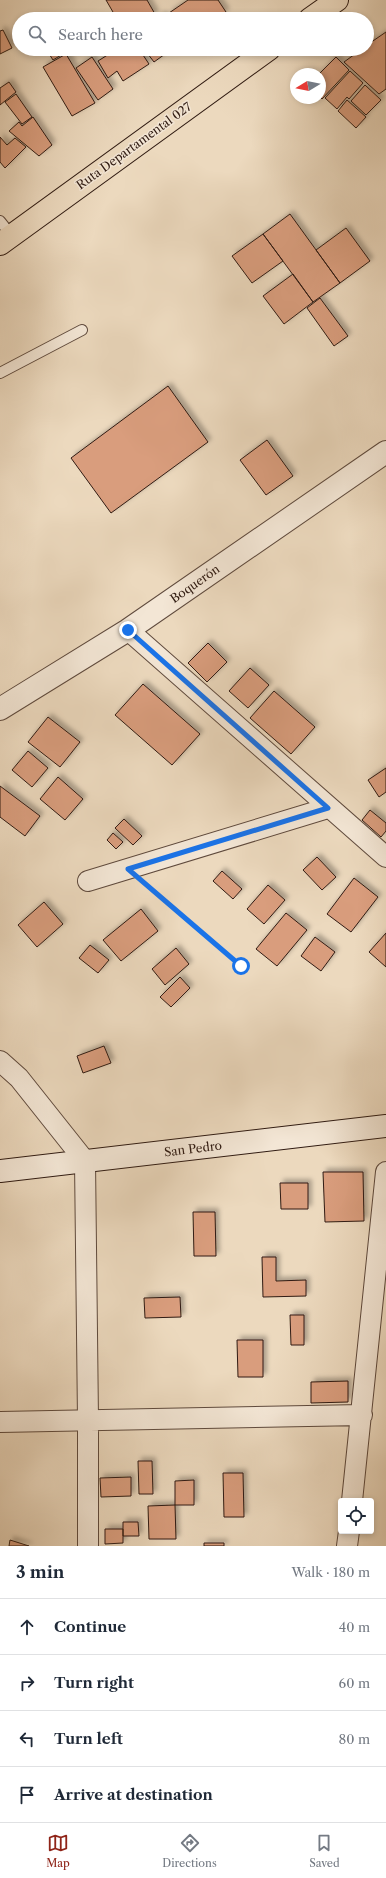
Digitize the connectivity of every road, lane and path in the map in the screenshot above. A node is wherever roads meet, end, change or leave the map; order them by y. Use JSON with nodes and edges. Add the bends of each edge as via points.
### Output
{"nodes":[{"id":1,"x":337,"y":0,"type":"edge"},
{"id":2,"x":320,"y":12,"type":"edge"},
{"id":3,"x":259,"y":56,"type":"edge"},
{"id":4,"x":4,"y":234,"type":"edge"},
{"id":5,"x":82,"y":330,"type":"dead end"},
{"id":6,"x":0,"y":373,"type":"edge"},
{"id":7,"x":386,"y":452,"type":"edge"},
{"id":8,"x":128,"y":630,"type":"junction"},
{"id":9,"x":0,"y":709,"type":"edge"},
{"id":10,"x":328,"y":808,"type":"junction"},
{"id":11,"x":386,"y":858,"type":"edge"},
{"id":12,"x":128,"y":869,"type":"junction"},
{"id":13,"x":88,"y":881,"type":"dead end"},
{"id":14,"x":241,"y":966,"type":"dead end"},
{"id":15,"x":0,"y":1061,"type":"edge"},
{"id":16,"x":386,"y":1126,"type":"edge"},
{"id":17,"x":85,"y":1161,"type":"junction"},
{"id":18,"x":0,"y":1171,"type":"edge"},
{"id":19,"x":386,"y":1172,"type":"edge"},
{"id":20,"x":362,"y":1415,"type":"junction"},
{"id":21,"x":88,"y":1420,"type":"junction"},
{"id":22,"x":0,"y":1422,"type":"edge"},
{"id":23,"x":352,"y":1498,"type":"edge"},
{"id":24,"x":349,"y":1534,"type":"edge"},
{"id":25,"x":88,"y":1546,"type":"edge"},
{"id":26,"x":347,"y":1546,"type":"edge"}],
"edges":[{"from":1,"to":2,"type":"main road"},
{"from":3,"to":4,"type":"main road","name":"Ruta Departamental 027"},
{"from":5,"to":6,"type":"lane"},
{"from":7,"to":8,"type":"street","name":"Boquerón"},
{"from":8,"to":9,"type":"street","name":"Boquerón"},
{"from":8,"to":10,"type":"street"},
{"from":10,"to":11,"type":"street"},
{"from":10,"to":12,"type":"street"},
{"from":12,"to":13,"type":"street"},
{"from":12,"to":14,"type":"path"},
{"from":15,"to":17,"type":"street","via":[[19,1078]]},
{"from":16,"to":17,"type":"street","name":"San Pedro"},
{"from":17,"to":18,"type":"street","name":"San Pedro"},
{"from":17,"to":21,"type":"street"},
{"from":19,"to":20,"type":"street"},
{"from":20,"to":21,"type":"street"},
{"from":20,"to":23,"type":"street"},
{"from":21,"to":22,"type":"street"},
{"from":21,"to":25,"type":"street"},
{"from":24,"to":26,"type":"street"}]}
